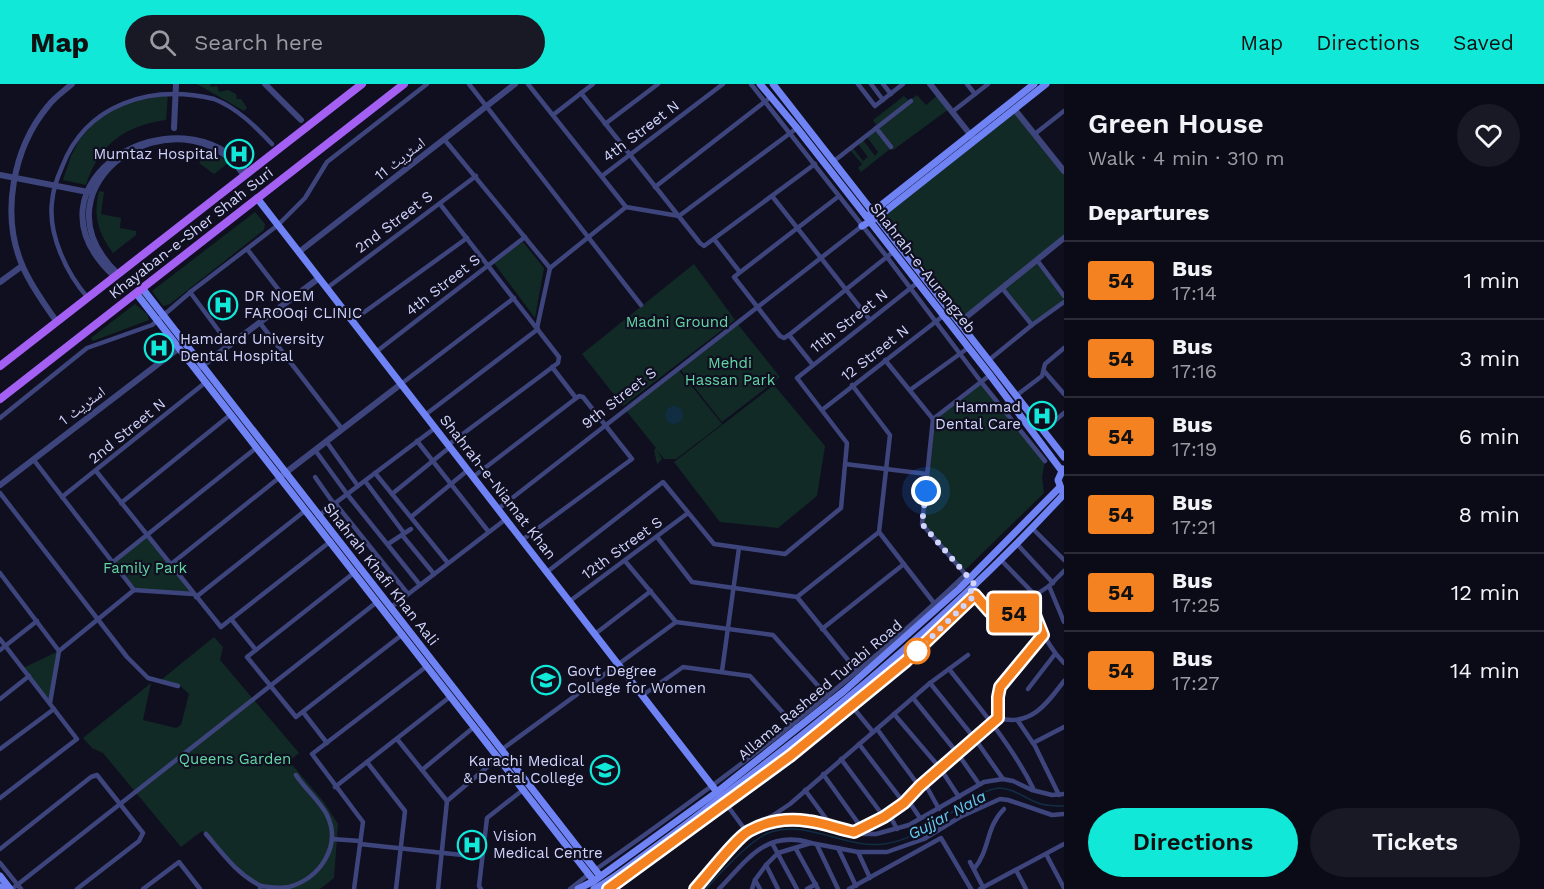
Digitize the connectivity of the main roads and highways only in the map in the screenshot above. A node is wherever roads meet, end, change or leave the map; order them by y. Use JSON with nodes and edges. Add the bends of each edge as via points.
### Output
{"nodes":[{"id":1,"x":362,"y":84,"type":"edge"},
{"id":2,"x":760,"y":84,"type":"edge"},
{"id":3,"x":773,"y":84,"type":"edge"},
{"id":4,"x":1046,"y":84,"type":"edge"},
{"id":5,"x":402,"y":86,"type":"edge"},
{"id":6,"x":1034,"y":86,"type":"edge"},
{"id":7,"x":973,"y":138,"type":"junction"},
{"id":8,"x":257,"y":198,"type":"junction"},
{"id":9,"x":875,"y":214,"type":"junction"},
{"id":10,"x":868,"y":220,"type":"junction"},
{"id":11,"x":862,"y":226,"type":"road end"},
{"id":12,"x":139,"y":291,"type":"junction"},
{"id":13,"x":160,"y":317,"type":"junction"},
{"id":14,"x":0,"y":366,"type":"edge"},
{"id":15,"x":199,"y":368,"type":"junction"},
{"id":16,"x":0,"y":399,"type":"edge"},
{"id":17,"x":1064,"y":457,"type":"edge"},
{"id":18,"x":1063,"y":469,"type":"edge"},
{"id":19,"x":283,"y":476,"type":"junction"},
{"id":20,"x":1062,"y":492,"type":"edge"},
{"id":21,"x":387,"y":607,"type":"junction"},
{"id":22,"x":430,"y":666,"type":"junction"},
{"id":23,"x":477,"y":725,"type":"junction"},
{"id":24,"x":500,"y":753,"type":"junction"},
{"id":25,"x":719,"y":795,"type":"junction"},
{"id":26,"x":0,"y":876,"type":"edge"},
{"id":27,"x":596,"y":881,"type":"edge"},
{"id":28,"x":11,"y":889,"type":"edge"},
{"id":29,"x":578,"y":889,"type":"edge"}],
"edges":[{"from":1,"to":14,"type":"main road","name":"Khayaban-e-Sher Shah Suri"},
{"from":2,"to":10,"type":"main road","name":"Shahrah-e-Aurangzeb","via":[[768,99],[797,128],[842,193]]},
{"from":3,"to":9,"type":"main road","name":"Shahrah-e-Aurangzeb"},
{"from":4,"to":6,"type":"main road"},
{"from":5,"to":8,"type":"main road","name":"Khayaban-e-Sher Shah Suri"},
{"from":6,"to":7,"type":"main road"},
{"from":6,"to":7,"type":"main road","via":[[1016,110]]},
{"from":7,"to":9,"type":"main road"},
{"from":8,"to":12,"type":"main road","name":"Khayaban-e-Sher Shah Suri"},
{"from":8,"to":25,"type":"main road","name":"Shahrah-e-Niamat Khan"},
{"from":9,"to":10,"type":"main road"},
{"from":9,"to":17,"type":"main road","name":"Shahrah-e-Aurangzeb"},
{"from":10,"to":11,"type":"main road"},
{"from":10,"to":18,"type":"main road","name":"Shahrah-e-Aurangzeb","via":[[890,255],[943,315]]},
{"from":12,"to":13,"type":"main road","name":"Shahrah Khafi Khan Aali"},
{"from":12,"to":16,"type":"main road","name":"Khayaban-e-Sher Shah Suri"},
{"from":13,"to":15,"type":"main road","name":"Shahrah Khafi Khan Aali"},
{"from":13,"to":15,"type":"main road","name":"Shahrah Khafi Khan Aali","via":[[179,348]]},
{"from":15,"to":19,"type":"main road","name":"Shahrah Khafi Khan Aali"},
{"from":15,"to":19,"type":"main road","name":"Shahrah Khafi Khan Aali","via":[[230,415]]},
{"from":18,"to":20,"type":"main road","via":[[1058,477]]},
{"from":19,"to":21,"type":"main road","name":"Shahrah Khafi Khan Aali"},
{"from":19,"to":21,"type":"main road","name":"Shahrah Khafi Khan Aali","via":[[377,602]]},
{"from":20,"to":25,"type":"main road","name":"Allama Rasheed Turabi Road","via":[[896,646],[795,727]]},
{"from":20,"to":25,"type":"main road","name":"Allama Rasheed Turabi Road","via":[[973,590],[930,628],[790,745]]},
{"from":21,"to":22,"type":"main road","name":"Shahrah Khafi Khan Aali"},
{"from":21,"to":22,"type":"main road","name":"Shahrah Khafi Khan Aali"},
{"from":22,"to":23,"type":"main road","name":"Shahrah Khafi Khan Aali"},
{"from":22,"to":23,"type":"main road","name":"Shahrah Khafi Khan Aali"},
{"from":23,"to":24,"type":"main road","name":"Shahrah Khafi Khan Aali"},
{"from":24,"to":27,"type":"main road","name":"Shahrah Khafi Khan Aali"},
{"from":24,"to":27,"type":"main road","name":"Shahrah Khafi Khan Aali"},
{"from":25,"to":27,"type":"main road","name":"Allama Rasheed Turabi Road"},
{"from":26,"to":28,"type":"main road"},
{"from":27,"to":29,"type":"main road","name":"Allama Rasheed Turabi Road"}]}
